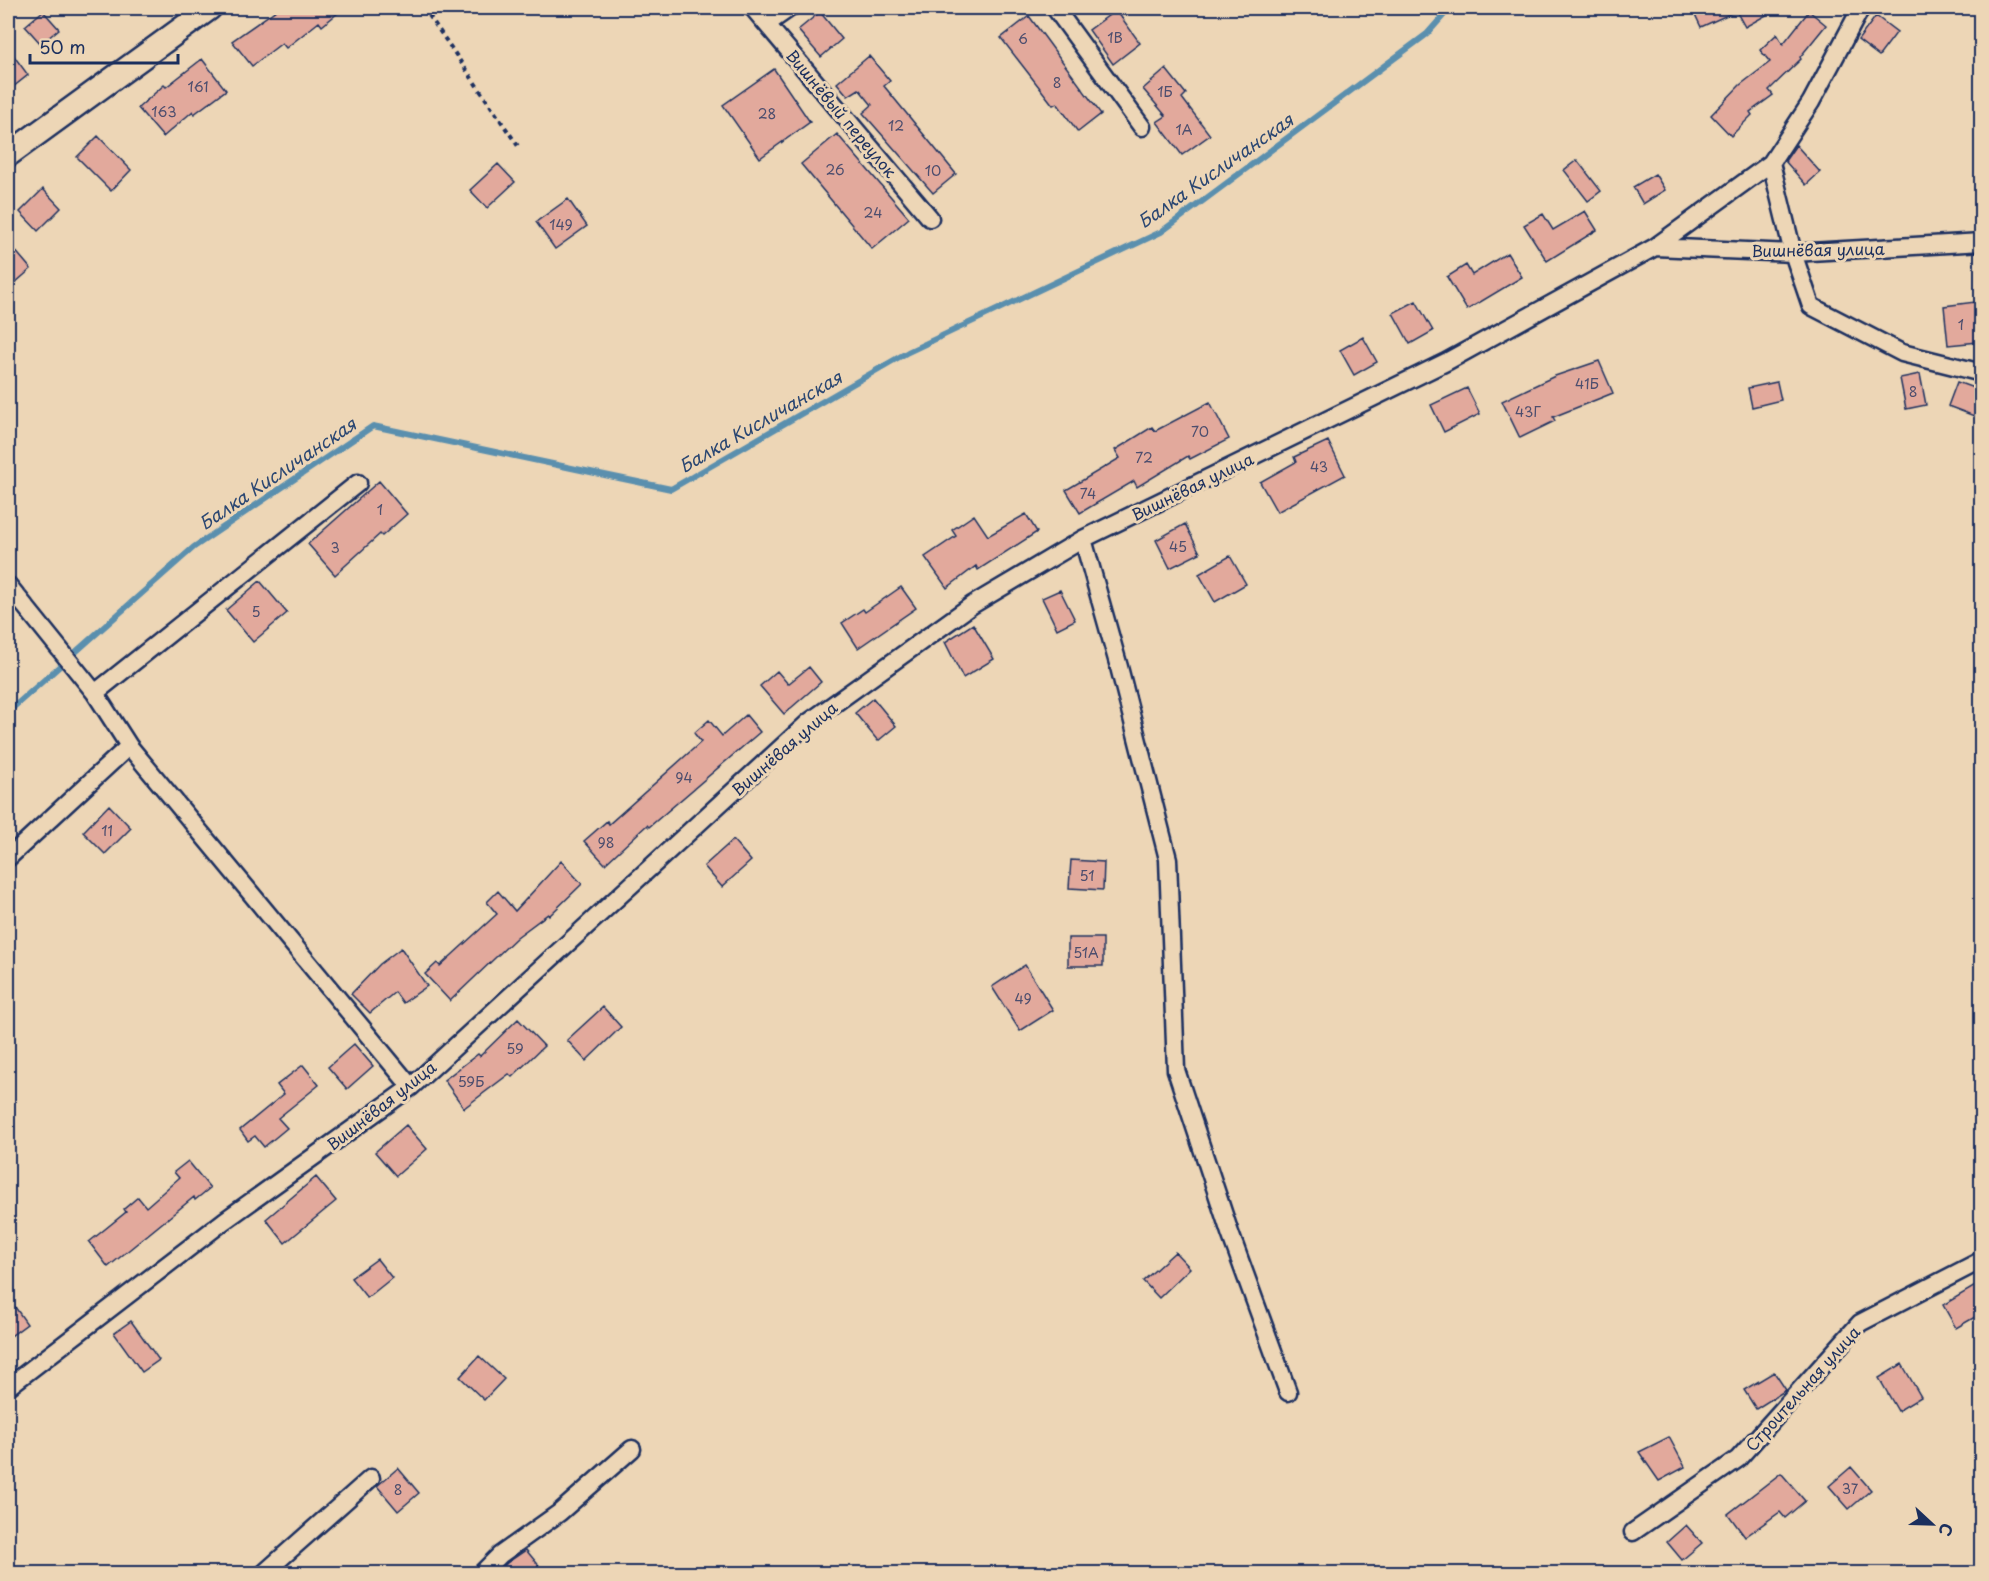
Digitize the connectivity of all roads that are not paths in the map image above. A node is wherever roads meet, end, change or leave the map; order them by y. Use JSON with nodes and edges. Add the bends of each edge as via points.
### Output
{"nodes":[{"id":1,"x":210,"y":8,"type":"edge"},
{"id":2,"x":753,"y":8,"type":"edge"},
{"id":3,"x":790,"y":8,"type":"edge"},
{"id":4,"x":1055,"y":8,"type":"edge"},
{"id":5,"x":1861,"y":8,"type":"edge"},
{"id":6,"x":767,"y":24,"type":"junction"},
{"id":7,"x":1142,"y":127,"type":"dead end"},
{"id":8,"x":8,"y":155,"type":"edge"},
{"id":9,"x":1771,"y":163,"type":"junction"},
{"id":10,"x":930,"y":218,"type":"dead end"},
{"id":11,"x":1982,"y":243,"type":"edge"},
{"id":12,"x":1654,"y":247,"type":"junction"},
{"id":13,"x":1793,"y":253,"type":"junction"},
{"id":14,"x":1982,"y":373,"type":"edge"},
{"id":15,"x":358,"y":483,"type":"dead end"},
{"id":16,"x":1083,"y":539,"type":"junction"},
{"id":17,"x":8,"y":585,"type":"edge"},
{"id":18,"x":95,"y":693,"type":"junction"},
{"id":19,"x":129,"y":746,"type":"junction"},
{"id":20,"x":8,"y":858,"type":"edge"},
{"id":21,"x":411,"y":1087,"type":"junction"},
{"id":22,"x":1982,"y":1260,"type":"edge"},
{"id":23,"x":8,"y":1387,"type":"edge"},
{"id":24,"x":1288,"y":1392,"type":"dead end"},
{"id":25,"x":632,"y":1449,"type":"dead end"},
{"id":26,"x":371,"y":1478,"type":"dead end"},
{"id":27,"x":1633,"y":1532,"type":"dead end"},
{"id":28,"x":263,"y":1574,"type":"edge"},
{"id":29,"x":481,"y":1574,"type":"edge"}],
"edges":[{"from":1,"to":8,"type":"street"},
{"from":2,"to":6,"type":"street","name":"Вишнёвый переулок"},
{"from":3,"to":6,"type":"street"},
{"from":4,"to":7,"type":"street"},
{"from":5,"to":9,"type":"street","name":"Вишнёвая улица","via":[[1811,102]]},
{"from":6,"to":10,"type":"street","name":"Вишнёвый переулок"},
{"from":9,"to":12,"type":"street","name":"Вишнёвая улица"},
{"from":9,"to":13,"type":"street"},
{"from":11,"to":13,"type":"street","name":"Вишнёвая улица"},
{"from":12,"to":13,"type":"street","name":"Вишнёвая улица"},
{"from":12,"to":16,"type":"street","name":"Вишнёвая улица","via":[[1446,362]]},
{"from":13,"to":14,"type":"street","via":[[1811,306],[1902,353]]},
{"from":15,"to":18,"type":"street"},
{"from":16,"to":21,"type":"street","name":"Вишнёвая улица","via":[[972,606],[809,722]]},
{"from":16,"to":24,"type":"street","via":[[1168,859],[1176,1070]]},
{"from":17,"to":18,"type":"street"},
{"from":18,"to":19,"type":"street"},
{"from":19,"to":20,"type":"street"},
{"from":19,"to":21,"type":"street"},
{"from":21,"to":23,"type":"street","name":"Вишнёвая улица","via":[[224,1221]]},
{"from":22,"to":27,"type":"street","name":"Строительная улица","via":[[1860,1323],[1738,1459]]},
{"from":25,"to":29,"type":"street","via":[[560,1513],[500,1555]]},
{"from":26,"to":28,"type":"street"}]}
